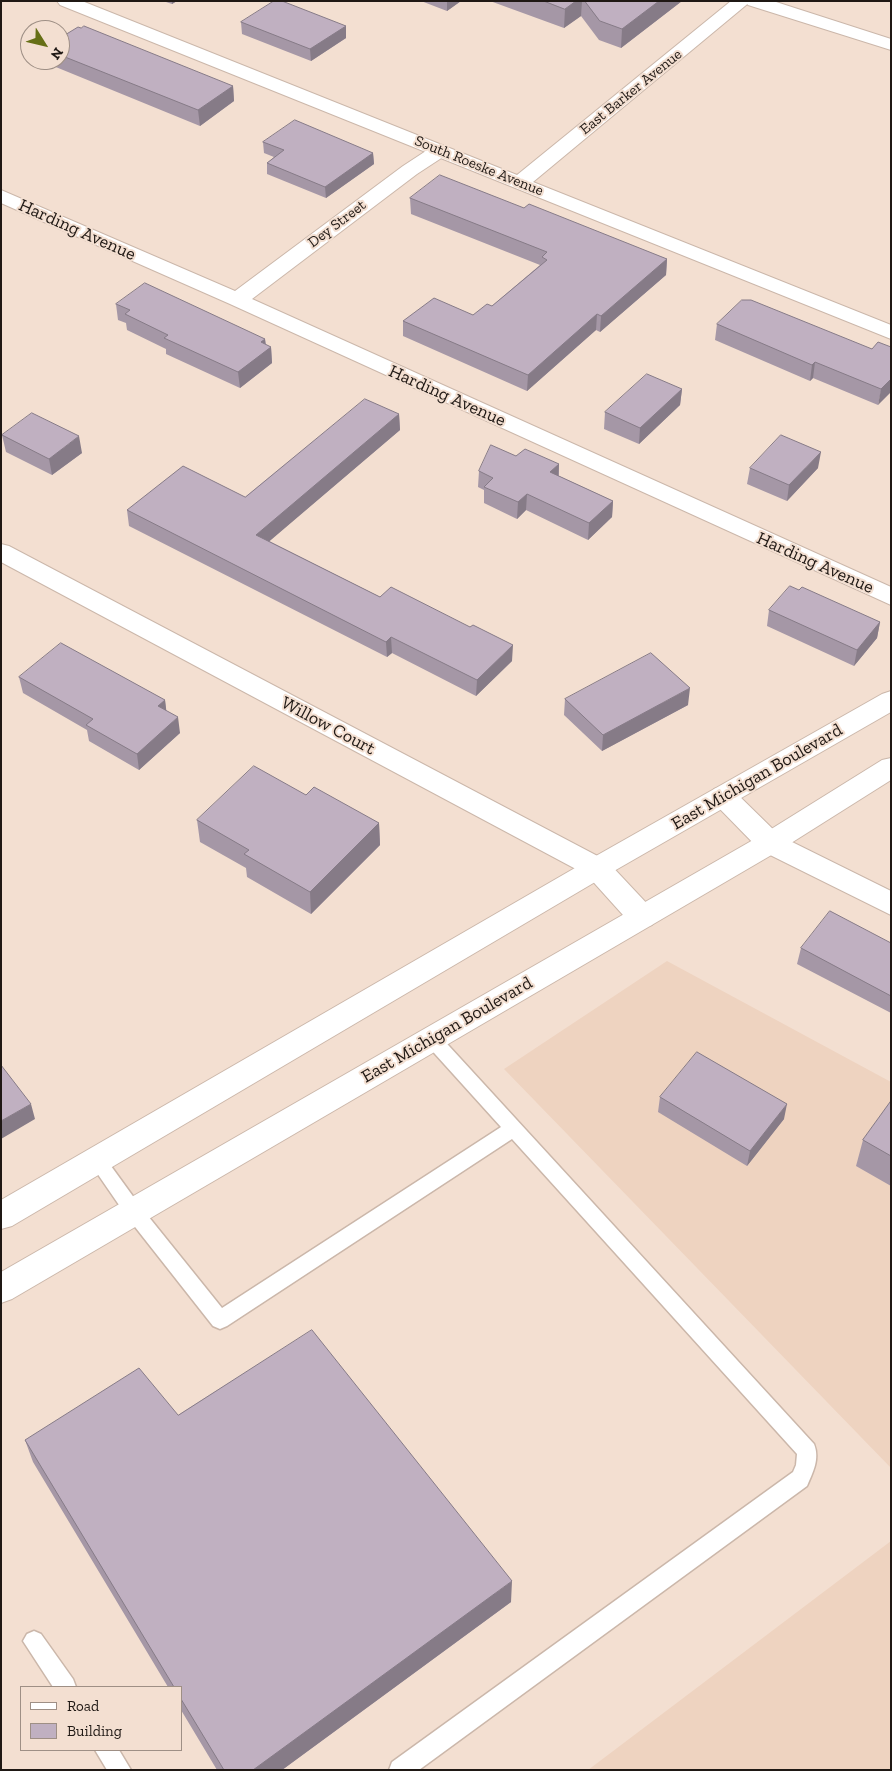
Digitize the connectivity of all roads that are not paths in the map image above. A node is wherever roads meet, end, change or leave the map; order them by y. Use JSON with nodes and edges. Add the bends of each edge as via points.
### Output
{"nodes":[{"id":1,"x":742,"y":1,"type":"edge"},
{"id":2,"x":754,"y":1,"type":"edge"},
{"id":3,"x":78,"y":3,"type":"edge"},
{"id":4,"x":891,"y":45,"type":"edge"},
{"id":5,"x":439,"y":150,"type":"junction"},
{"id":6,"x":520,"y":183,"type":"junction"},
{"id":7,"x":1,"y":196,"type":"edge"},
{"id":8,"x":237,"y":300,"type":"junction"},
{"id":9,"x":891,"y":333,"type":"edge"},
{"id":10,"x":1,"y":552,"type":"edge"},
{"id":11,"x":891,"y":598,"type":"edge"},
{"id":12,"x":891,"y":700,"type":"edge"},
{"id":13,"x":891,"y":768,"type":"edge"},
{"id":14,"x":724,"y":796,"type":"junction"},
{"id":15,"x":770,"y":843,"type":"junction"},
{"id":16,"x":597,"y":868,"type":"junction"},
{"id":17,"x":891,"y":904,"type":"edge"},
{"id":18,"x":642,"y":916,"type":"junction"},
{"id":19,"x":432,"y":1039,"type":"junction"},
{"id":20,"x":513,"y":1129,"type":"junction"},
{"id":21,"x":96,"y":1160,"type":"junction"},
{"id":22,"x":134,"y":1212,"type":"junction"},
{"id":23,"x":1,"y":1216,"type":"edge"},
{"id":24,"x":1,"y":1289,"type":"edge"},
{"id":25,"x":34,"y":1641,"type":"dead end"},
{"id":26,"x":64,"y":1686,"type":"edge"},
{"id":27,"x":107,"y":1751,"type":"edge"},
{"id":28,"x":120,"y":1770,"type":"edge"},
{"id":29,"x":400,"y":1770,"type":"edge"}],
"edges":[{"from":1,"to":6,"type":"street","name":"East Barker Avenue"},
{"from":2,"to":4,"type":"street"},
{"from":3,"to":5,"type":"street","name":"South Roeske Avenue"},
{"from":5,"to":6,"type":"street","name":"South Roeske Avenue"},
{"from":5,"to":8,"type":"street","name":"Dey Street"},
{"from":6,"to":9,"type":"street","name":"South Roeske Avenue"},
{"from":7,"to":8,"type":"street","name":"Harding Avenue"},
{"from":8,"to":11,"type":"street","name":"Harding Avenue"},
{"from":10,"to":16,"type":"street","name":"Willow Court"},
{"from":12,"to":14,"type":"street","name":"East Michigan Boulevard"},
{"from":13,"to":15,"type":"street","name":"East Michigan Boulevard"},
{"from":14,"to":15,"type":"street"},
{"from":14,"to":16,"type":"street","name":"East Michigan Boulevard"},
{"from":15,"to":17,"type":"street"},
{"from":15,"to":18,"type":"street","name":"East Michigan Boulevard"},
{"from":16,"to":18,"type":"street","name":"Willow Court"},
{"from":16,"to":21,"type":"street","name":"East Michigan Boulevard"},
{"from":18,"to":19,"type":"street","name":"East Michigan Boulevard"},
{"from":19,"to":20,"type":"lane"},
{"from":19,"to":22,"type":"street","name":"East Michigan Boulevard"},
{"from":20,"to":22,"type":"lane","via":[[220,1320]]},
{"from":20,"to":29,"type":"lane","via":[[807,1451],[806,1466],[800,1479]]},
{"from":21,"to":22,"type":"lane"},
{"from":21,"to":23,"type":"street","name":"East Michigan Boulevard"},
{"from":22,"to":24,"type":"street","name":"East Michigan Boulevard"},
{"from":25,"to":26,"type":"lane"},
{"from":27,"to":28,"type":"lane"}]}
